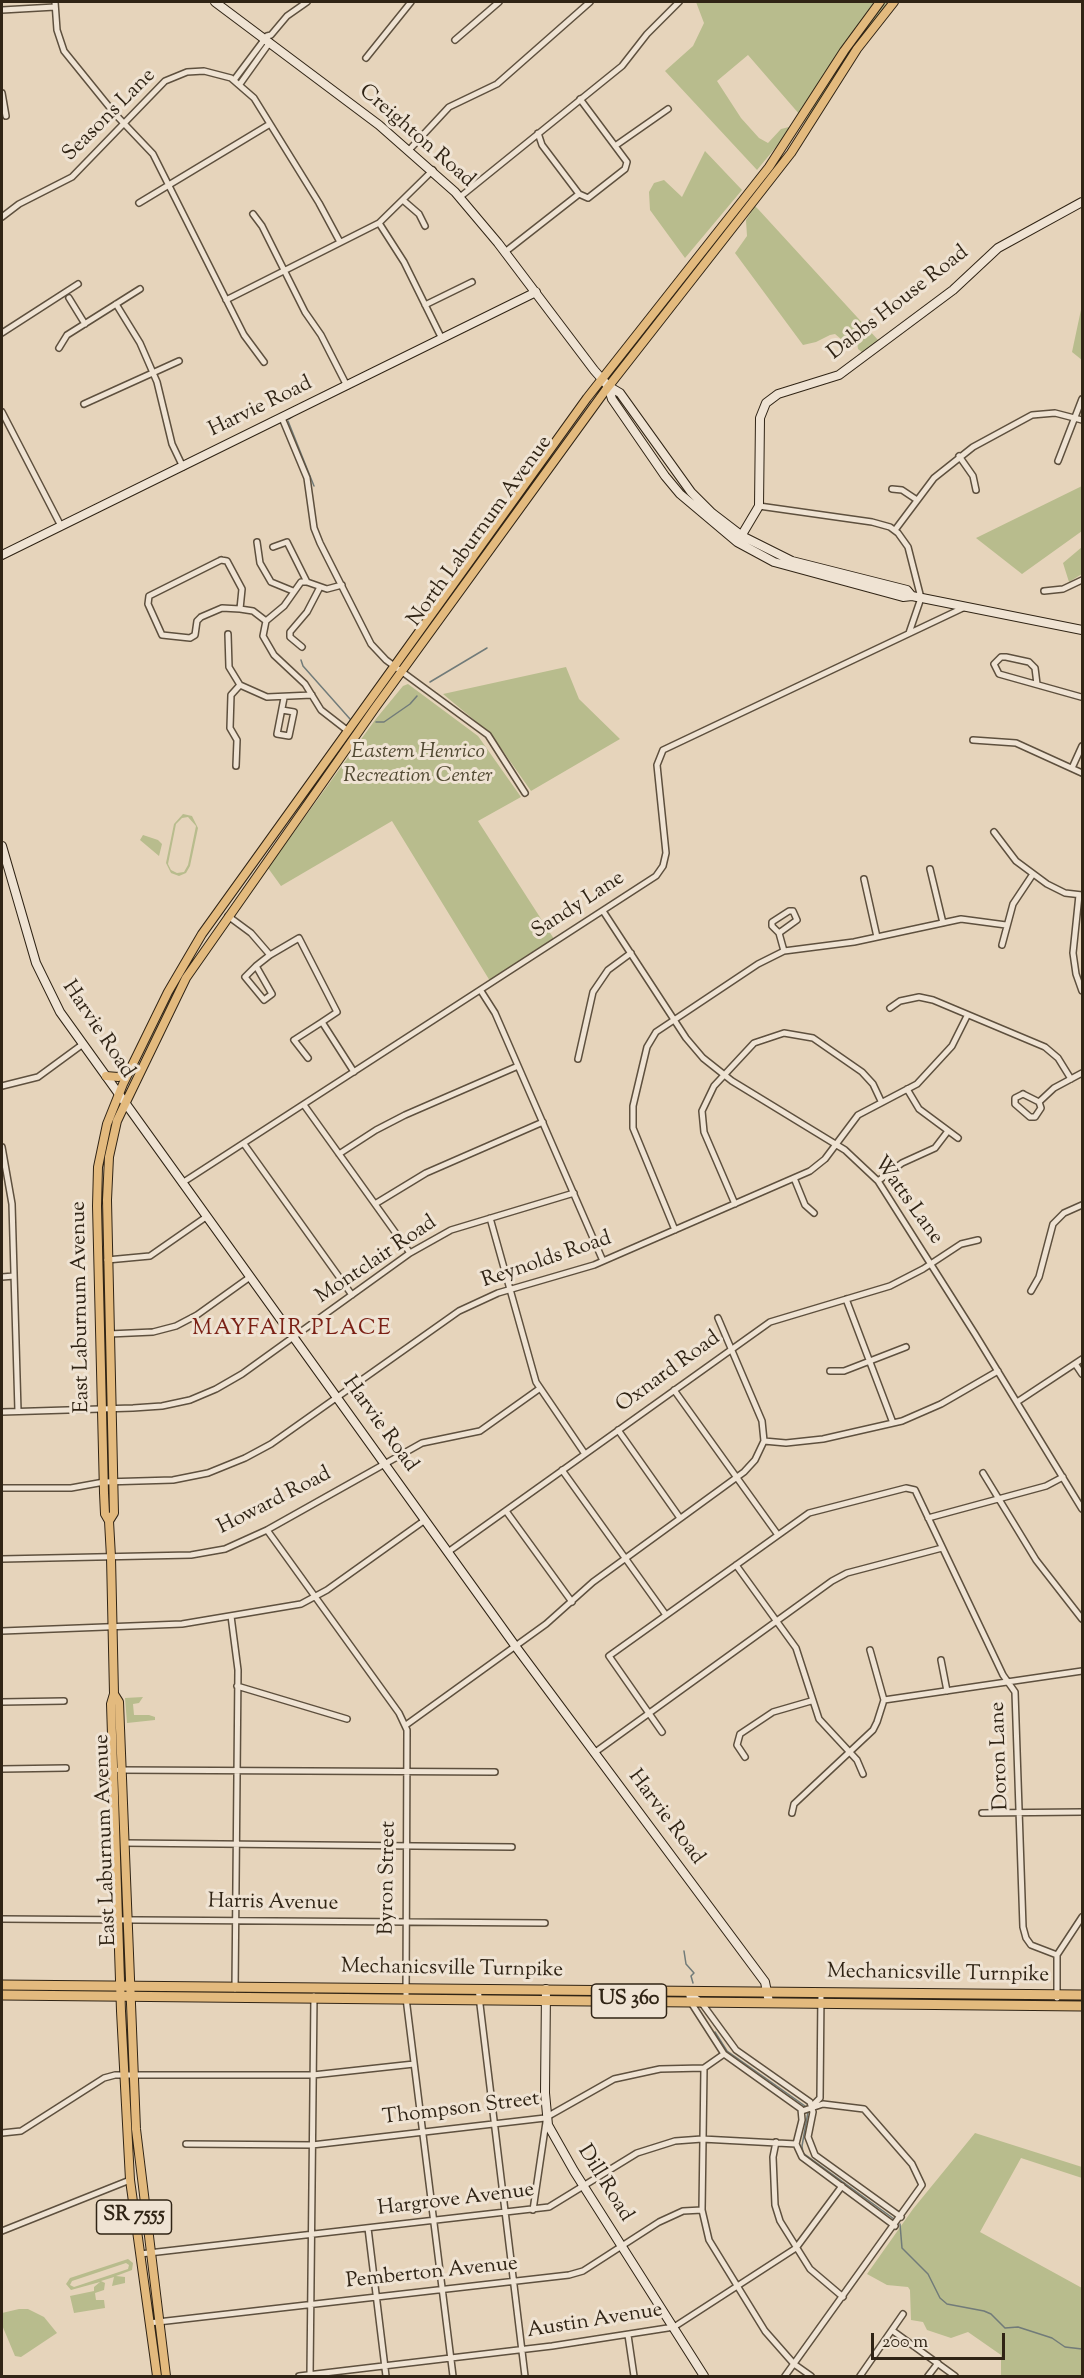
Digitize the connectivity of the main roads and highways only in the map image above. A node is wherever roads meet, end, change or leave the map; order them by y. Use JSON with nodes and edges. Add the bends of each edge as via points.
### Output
{"nodes":[{"id":1,"x":880,"y":2,"type":"edge"},
{"id":2,"x":894,"y":2,"type":"edge"},
{"id":3,"x":128,"y":1073,"type":"junction"},
{"id":4,"x":106,"y":1076,"type":"road end"},
{"id":5,"x":119,"y":1093,"type":"joint"},
{"id":6,"x":126,"y":1102,"type":"joint"},
{"id":7,"x":105,"y":1334,"type":"junction"},
{"id":8,"x":123,"y":1919,"type":"junction"},
{"id":9,"x":2,"y":1984,"type":"edge"},
{"id":10,"x":126,"y":1985,"type":"junction"},
{"id":11,"x":2,"y":1995,"type":"edge"},
{"id":12,"x":1083,"y":1995,"type":"edge"},
{"id":13,"x":126,"y":1996,"type":"junction"},
{"id":14,"x":1083,"y":2006,"type":"edge"},
{"id":15,"x":129,"y":2075,"type":"junction"},
{"id":16,"x":157,"y":2376,"type":"edge"},
{"id":17,"x":166,"y":2376,"type":"edge"}],
"edges":[{"from":1,"to":3,"type":"main road","name":"North Laburnum Avenue","via":[[769,167],[602,378],[187,957]]},
{"from":2,"to":6,"type":"main road","name":"North Laburnum Avenue","via":[[857,49],[787,159],[608,386],[228,916],[186,978]]},
{"from":3,"to":4,"type":"main road"},
{"from":3,"to":5,"type":"main road","name":"North Laburnum Avenue"},
{"from":5,"to":7,"type":"main road","name":"East Laburnum Avenue","via":[[107,1124],[98,1167],[98,1260]]},
{"from":6,"to":7,"type":"main road","name":"East Laburnum Avenue","via":[[111,1144],[107,1178]]},
{"from":7,"to":8,"type":"main road","name":"East Laburnum Avenue","via":[[109,1482],[105,1514],[111,1517],[114,1694],[111,1704]]},
{"from":8,"to":10,"type":"main road","name":"East Laburnum Avenue"},
{"from":8,"to":10,"type":"main road","name":"East Laburnum Avenue","via":[[120,1959]]},
{"from":9,"to":10,"type":"highway","name":"Mechanicsville Turnpike","number":"US 360"},
{"from":10,"to":12,"type":"highway","name":"Mechanicsville Turnpike","number":"US 360"},
{"from":10,"to":13,"type":"main road"},
{"from":11,"to":13,"type":"highway","name":"Mechanicsville Turnpike","number":"US 360"},
{"from":13,"to":14,"type":"highway","name":"Mechanicsville Turnpike","number":"US 360"},
{"from":13,"to":15,"type":"main road","number":"SR 7555"},
{"from":15,"to":16,"type":"main road","number":"SR 7555","via":[[130,2180]]},
{"from":15,"to":17,"type":"main road","number":"SR 7555"}]}
